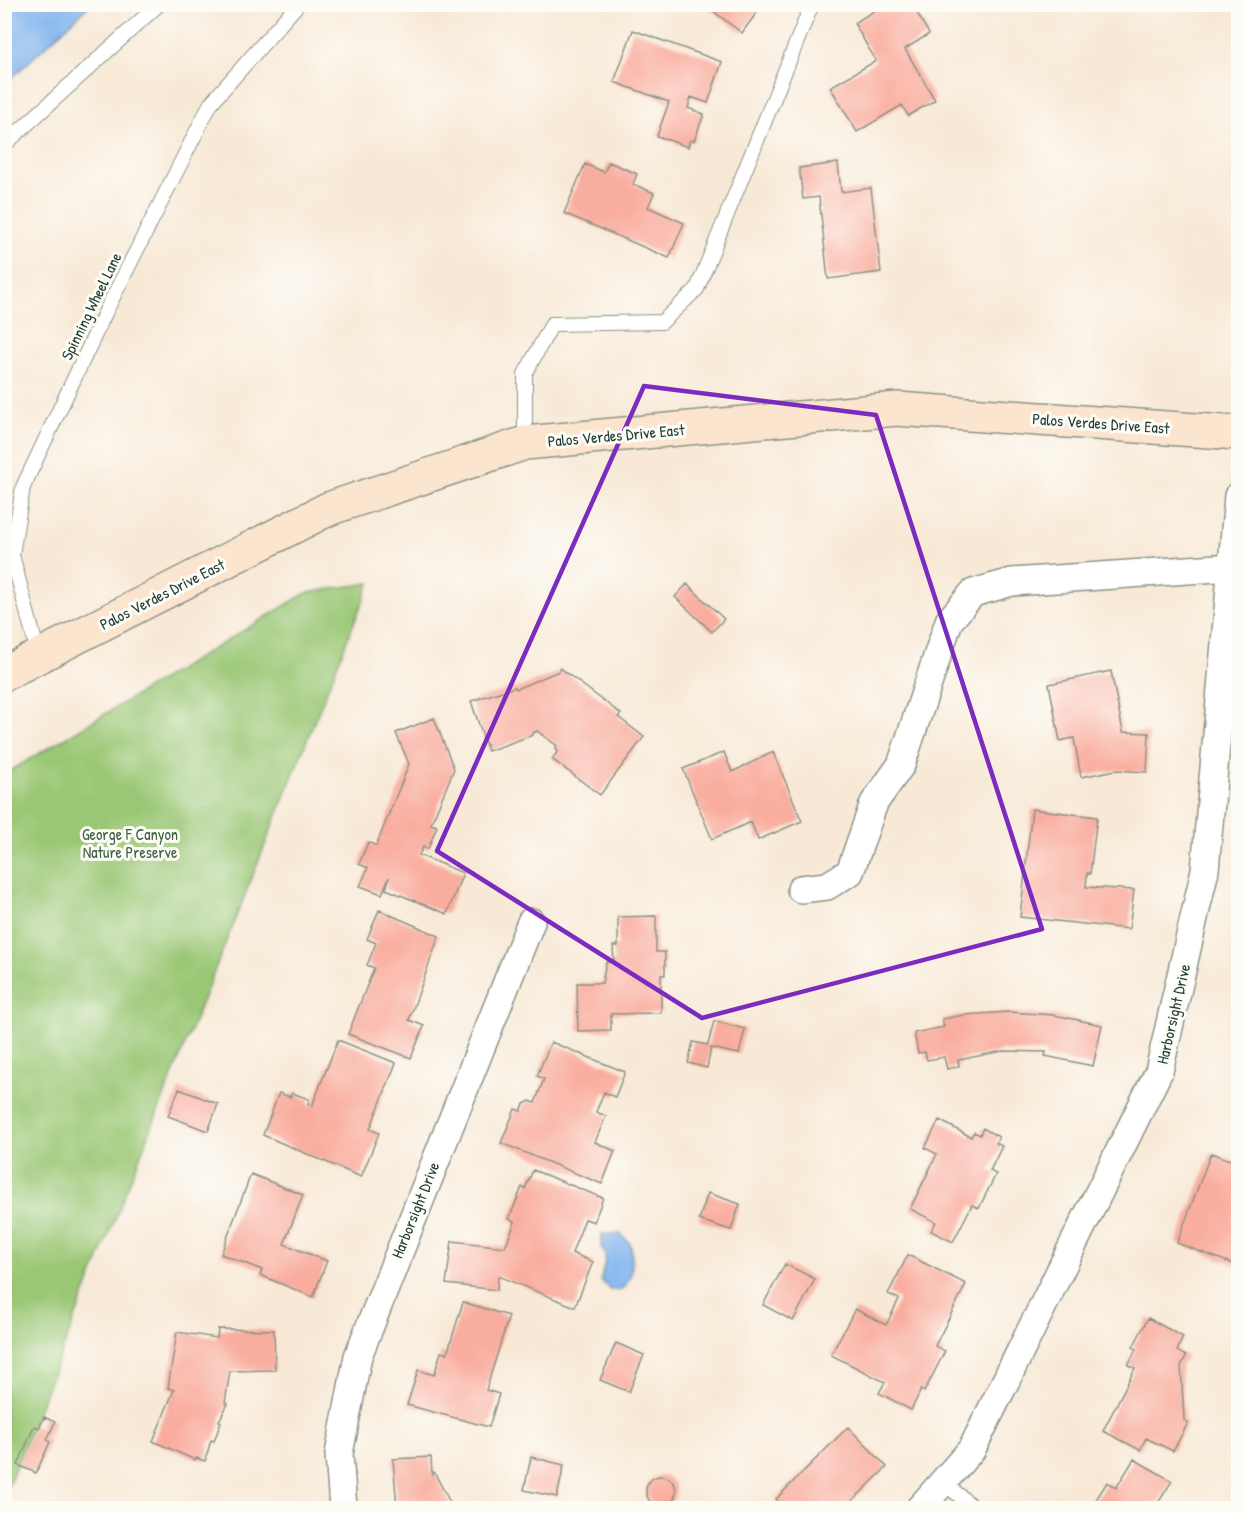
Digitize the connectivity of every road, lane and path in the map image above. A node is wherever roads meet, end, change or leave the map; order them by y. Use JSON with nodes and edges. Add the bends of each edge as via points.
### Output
{"nodes":[{"id":1,"x":159,"y":4,"type":"edge"},
{"id":2,"x":298,"y":4,"type":"edge"},
{"id":3,"x":812,"y":4,"type":"edge"},
{"id":4,"x":4,"y":145,"type":"edge"},
{"id":5,"x":1239,"y":433,"type":"edge"},
{"id":6,"x":525,"y":443,"type":"junction"},
{"id":7,"x":1239,"y":496,"type":"edge"},
{"id":8,"x":1232,"y":567,"type":"junction"},
{"id":9,"x":39,"y":657,"type":"junction"},
{"id":10,"x":4,"y":674,"type":"edge"},
{"id":11,"x":4,"y":681,"type":"edge"},
{"id":12,"x":801,"y":889,"type":"dead end"},
{"id":13,"x":531,"y":922,"type":"dead end"},
{"id":14,"x":943,"y":1482,"type":"junction"},
{"id":15,"x":343,"y":1509,"type":"edge"},
{"id":16,"x":920,"y":1509,"type":"edge"},
{"id":17,"x":974,"y":1509,"type":"edge"}],
"edges":[{"from":1,"to":4,"type":"lane"},
{"from":2,"to":9,"type":"lane","name":"Spinning Wheel Lane","via":[[212,104],[106,311],[23,487],[12,555]]},
{"from":3,"to":6,"type":"lane","via":[[697,289],[662,322],[552,324],[525,374]]},
{"from":5,"to":6,"type":"main road","name":"Palos Verdes Drive East","via":[[897,409]]},
{"from":6,"to":9,"type":"main road","name":"Palos Verdes Drive East","via":[[328,509]]},
{"from":7,"to":8,"type":"street","name":"Harborsight Drive"},
{"from":8,"to":12,"type":"street","via":[[1012,582],[973,593],[949,621],[901,765],[874,803],[850,872],[827,886]]},
{"from":8,"to":14,"type":"street","name":"Harborsight Drive","via":[[1205,870],[1160,1071],[972,1449]]},
{"from":9,"to":10,"type":"main road","name":"Palos Verdes Drive East"},
{"from":9,"to":11,"type":"main road","name":"Palos Verdes Drive East"},
{"from":13,"to":15,"type":"street","name":"Harborsight Drive","via":[[357,1356],[339,1455]]},
{"from":14,"to":16,"type":"street","name":"Harborsight Drive"},
{"from":14,"to":17,"type":"lane"}]}
